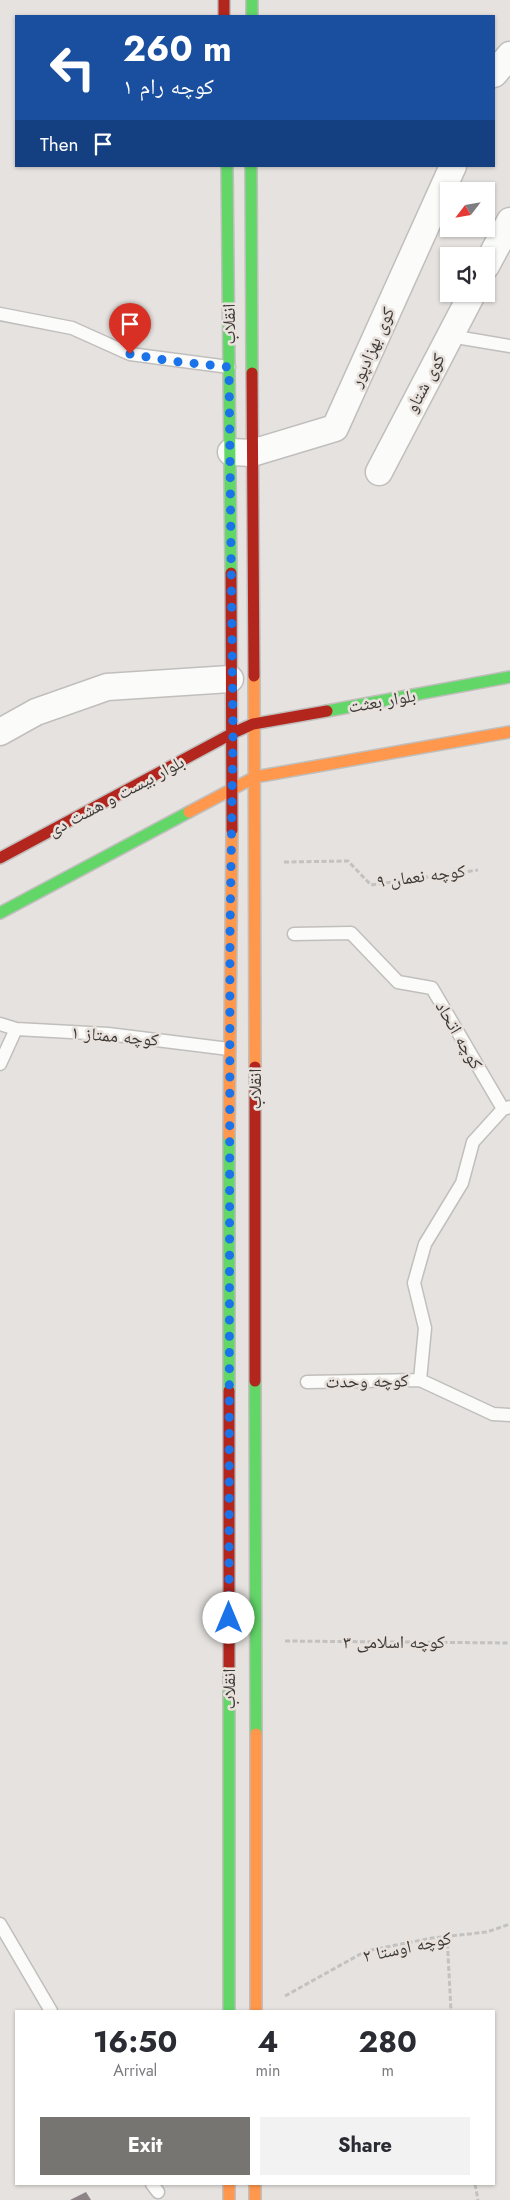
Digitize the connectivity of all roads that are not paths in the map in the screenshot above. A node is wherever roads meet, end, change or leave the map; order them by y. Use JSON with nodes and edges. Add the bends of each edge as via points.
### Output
{"nodes":[{"id":1,"x":224,"y":0,"type":"edge"},
{"id":2,"x":252,"y":0,"type":"edge"},
{"id":3,"x":224,"y":15,"type":"edge"},
{"id":4,"x":252,"y":15,"type":"edge"},
{"id":5,"x":226,"y":167,"type":"edge"},
{"id":6,"x":251,"y":167,"type":"edge"},
{"id":7,"x":453,"y":167,"type":"edge"},
{"id":8,"x":510,"y":221,"type":"edge"},
{"id":9,"x":495,"y":249,"type":"edge"},
{"id":10,"x":468,"y":302,"type":"edge"},
{"id":11,"x":0,"y":314,"type":"edge"},
{"id":12,"x":450,"y":336,"type":"junction"},
{"id":13,"x":510,"y":346,"type":"edge"},
{"id":14,"x":229,"y":367,"type":"junction"},
{"id":15,"x":241,"y":452,"type":"junction"},
{"id":16,"x":379,"y":472,"type":"dead end"},
{"id":17,"x":510,"y":677,"type":"edge"},
{"id":18,"x":230,"y":679,"type":"junction"},
{"id":19,"x":254,"y":724,"type":"junction"},
{"id":20,"x":0,"y":732,"type":"edge"},
{"id":21,"x":510,"y":732,"type":"edge"},
{"id":22,"x":233,"y":734,"type":"junction"},
{"id":23,"x":255,"y":777,"type":"junction"},
{"id":24,"x":232,"y":789,"type":"junction"},
{"id":25,"x":0,"y":858,"type":"edge"},
{"id":26,"x":0,"y":913,"type":"edge"},
{"id":27,"x":294,"y":934,"type":"dead end"},
{"id":28,"x":0,"y":1024,"type":"edge"},
{"id":29,"x":16,"y":1029,"type":"junction"},
{"id":30,"x":229,"y":1048,"type":"junction"},
{"id":31,"x":0,"y":1064,"type":"edge"},
{"id":32,"x":507,"y":1108,"type":"edge"},
{"id":33,"x":420,"y":1380,"type":"junction"},
{"id":34,"x":307,"y":1382,"type":"dead end"},
{"id":35,"x":510,"y":1415,"type":"edge"},
{"id":36,"x":0,"y":1924,"type":"edge"},
{"id":37,"x":50,"y":2010,"type":"edge"},
{"id":38,"x":229,"y":2010,"type":"edge"},
{"id":39,"x":256,"y":2010,"type":"edge"},
{"id":40,"x":229,"y":2185,"type":"edge"},
{"id":41,"x":256,"y":2185,"type":"edge"},
{"id":42,"x":229,"y":2200,"type":"edge"},
{"id":43,"x":256,"y":2200,"type":"edge"}],
"edges":[{"from":1,"to":3,"type":"main road"},
{"from":2,"to":4,"type":"main road"},
{"from":5,"to":14,"type":"main road","name":"انقلاب"},
{"from":6,"to":15,"type":"main road","name":"انقلاب"},
{"from":7,"to":15,"type":"street","name":"کوی بهزادپور","via":[[335,428]]},
{"from":8,"to":9,"type":"street"},
{"from":10,"to":12,"type":"street","name":"کوی شتاو"},
{"from":11,"to":14,"type":"lane","via":[[72,328],[130,354]]},
{"from":12,"to":13,"type":"lane"},
{"from":12,"to":16,"type":"street","name":"کوی شتاو"},
{"from":14,"to":15,"type":"main road","name":"انقلاب"},
{"from":15,"to":18,"type":"main road","name":"انقلاب"},
{"from":15,"to":19,"type":"main road","name":"انقلاب"},
{"from":17,"to":19,"type":"main road","name":"بلوار بعثت"},
{"from":18,"to":20,"type":"street","via":[[107,687],[36,712]]},
{"from":18,"to":22,"type":"main road","name":"انقلاب"},
{"from":19,"to":22,"type":"main road","name":"بلوار بعثت"},
{"from":19,"to":23,"type":"main road","name":"انقلاب"},
{"from":21,"to":23,"type":"main road"},
{"from":22,"to":24,"type":"main road","name":"انقلاب"},
{"from":22,"to":25,"type":"main road","name":"بلوار بیست و هشت دی"},
{"from":23,"to":24,"type":"main road"},
{"from":23,"to":39,"type":"main road","name":"انقلاب"},
{"from":24,"to":26,"type":"main road"},
{"from":24,"to":30,"type":"main road","name":"انقلاب"},
{"from":27,"to":32,"type":"lane","name":"کوچه اتحاد","via":[[351,933],[398,982],[432,988]]},
{"from":28,"to":29,"type":"lane","name":"کوچه ممتاز ۱"},
{"from":29,"to":30,"type":"lane","name":"کوچه ممتاز ۱","via":[[108,1034]]},
{"from":29,"to":31,"type":"lane"},
{"from":30,"to":38,"type":"main road","name":"انقلاب"},
{"from":32,"to":33,"type":"lane","via":[[473,1142],[462,1183],[424,1244],[414,1283],[425,1328]]},
{"from":33,"to":34,"type":"lane","name":"کوچه وحدت"},
{"from":33,"to":35,"type":"lane","name":"کوچه وحدت","via":[[493,1414]]},
{"from":36,"to":37,"type":"lane"},
{"from":40,"to":42,"type":"main road"},
{"from":41,"to":43,"type":"main road"}]}
